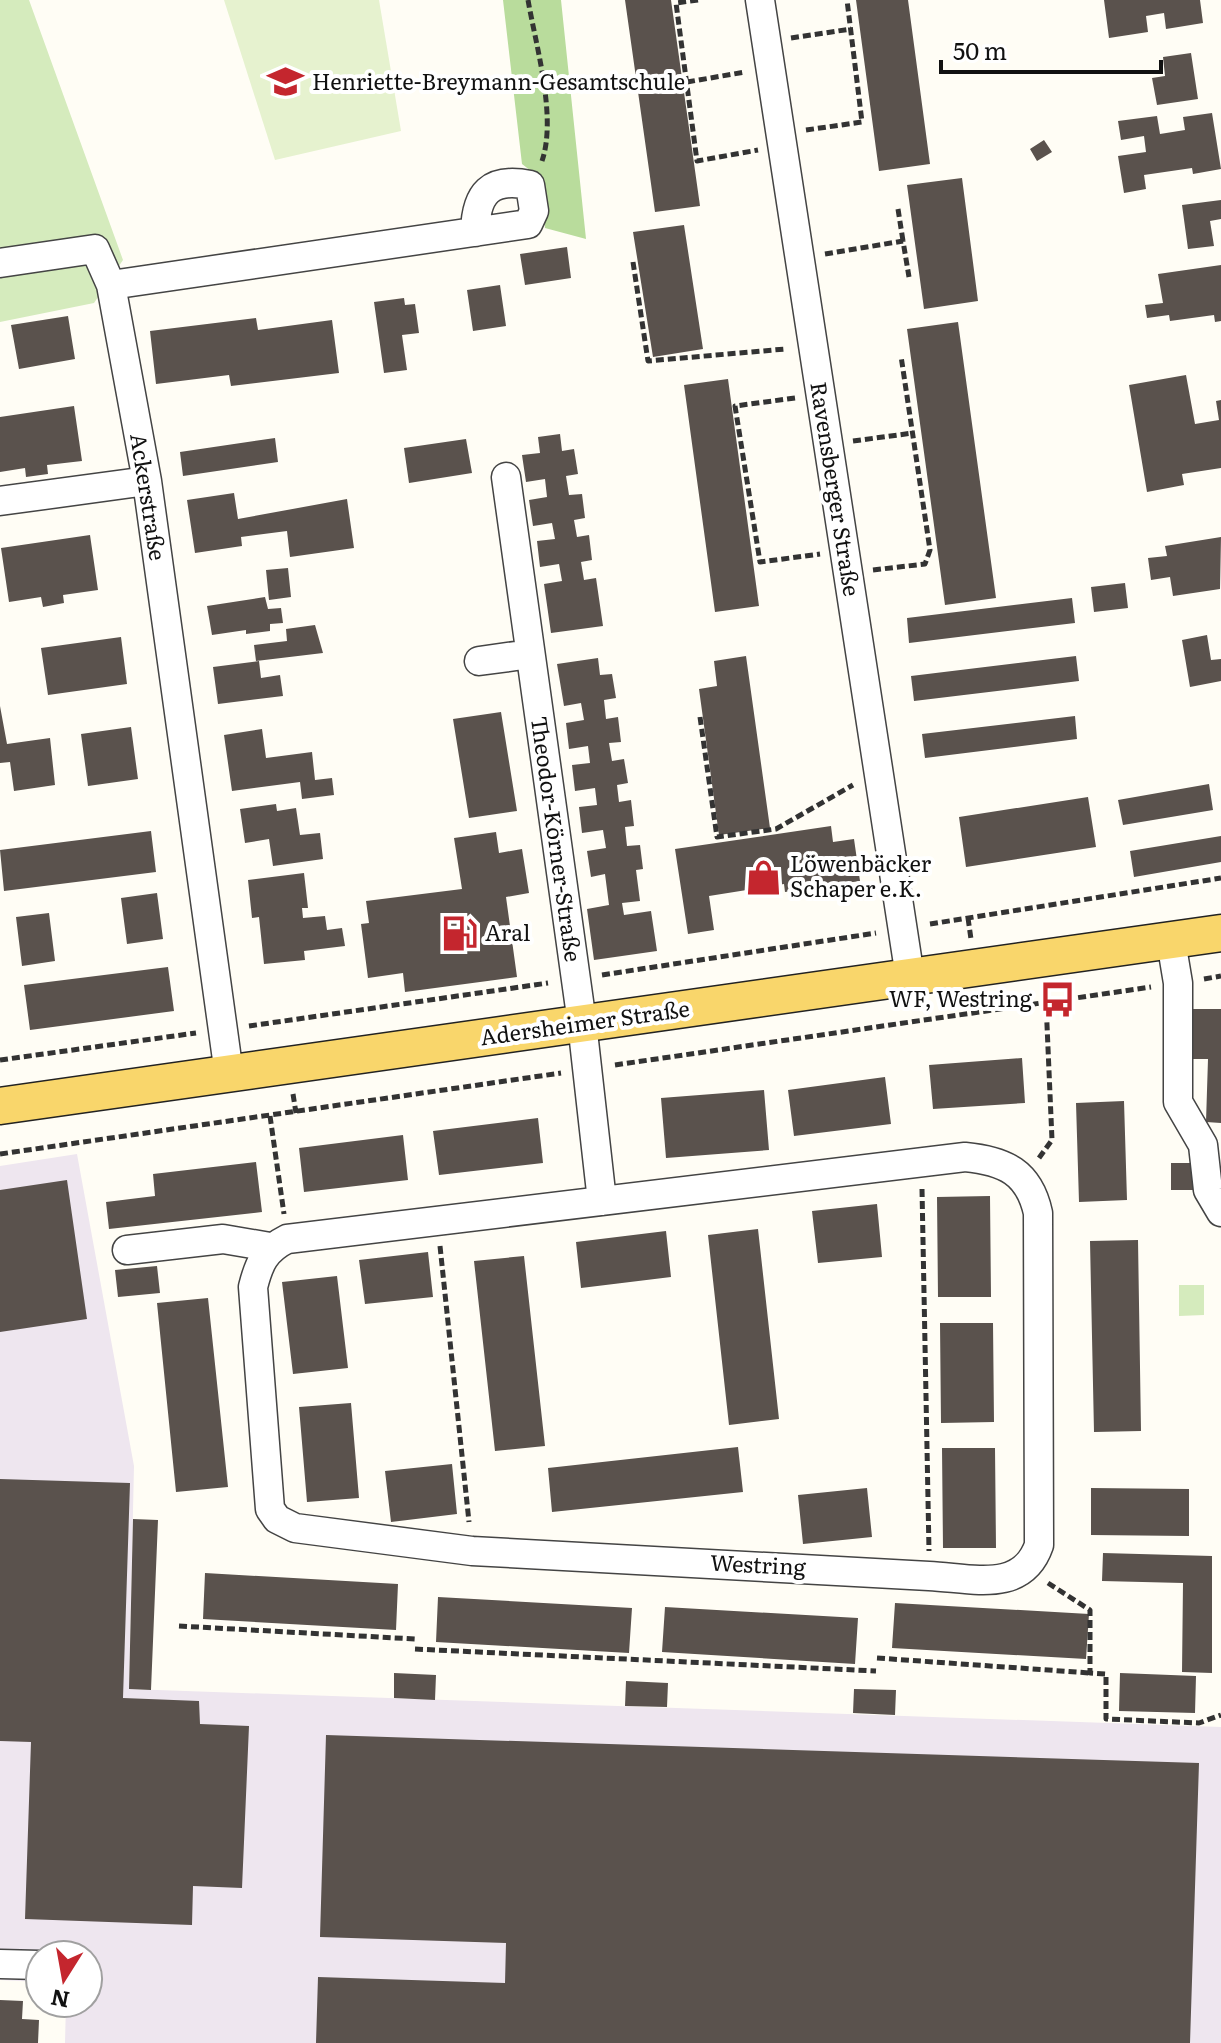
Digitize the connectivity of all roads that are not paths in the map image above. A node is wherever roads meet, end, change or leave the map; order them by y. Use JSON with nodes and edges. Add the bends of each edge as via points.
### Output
{"nodes":[{"id":1,"x":760,"y":0,"type":"edge"},
{"id":2,"x":475,"y":232,"type":"junction"},
{"id":3,"x":0,"y":263,"type":"edge"},
{"id":4,"x":111,"y":285,"type":"junction"},
{"id":5,"x":506,"y":477,"type":"dead end"},
{"id":6,"x":147,"y":481,"type":"junction"},
{"id":7,"x":0,"y":501,"type":"edge"},
{"id":8,"x":530,"y":654,"type":"junction"},
{"id":9,"x":479,"y":661,"type":"dead end"},
{"id":10,"x":1221,"y":933,"type":"edge"},
{"id":11,"x":1171,"y":941,"type":"junction"},
{"id":12,"x":910,"y":977,"type":"junction"},
{"id":13,"x":582,"y":1023,"type":"junction"},
{"id":14,"x":229,"y":1074,"type":"junction"},
{"id":15,"x":0,"y":1106,"type":"edge"},
{"id":16,"x":602,"y":1201,"type":"junction"},
{"id":17,"x":1221,"y":1212,"type":"edge"},
{"id":18,"x":279,"y":1243,"type":"junction"},
{"id":19,"x":127,"y":1250,"type":"dead end"},
{"id":20,"x":0,"y":1964,"type":"edge"},
{"id":21,"x":24,"y":1965,"type":"edge"}],
"edges":[{"from":1,"to":12,"type":"street","name":"Ravensberger Straße"},
{"from":2,"to":2,"type":"street","via":[[528,224],[534,211],[530,185],[509,181],[491,187],[476,209]]},
{"from":2,"to":4,"type":"street"},
{"from":3,"to":4,"type":"street","name":"Ackerstraße","via":[[95,249]]},
{"from":4,"to":6,"type":"street","name":"Ackerstraße"},
{"from":5,"to":8,"type":"street","name":"Theodor-Körner-Straße"},
{"from":6,"to":7,"type":"street"},
{"from":6,"to":14,"type":"street","name":"Ackerstraße"},
{"from":8,"to":9,"type":"street"},
{"from":8,"to":13,"type":"street","name":"Theodor-Körner-Straße"},
{"from":10,"to":11,"type":"main road","name":"Adersheimer Straße"},
{"from":11,"to":12,"type":"main road","name":"Adersheimer Straße"},
{"from":11,"to":17,"type":"street","via":[[1178,983],[1178,1102],[1203,1145],[1208,1190]]},
{"from":12,"to":13,"type":"main road","name":"Adersheimer Straße"},
{"from":13,"to":14,"type":"main road","name":"Adersheimer Straße"},
{"from":13,"to":16,"type":"street"},
{"from":14,"to":15,"type":"main road","name":"Adersheimer Straße"},
{"from":16,"to":18,"type":"street"},
{"from":16,"to":18,"type":"street","name":"Westring","via":[[965,1157],[1011,1166],[1034,1197],[1038,1229],[1039,1545],[1028,1569],[1000,1579],[472,1551],[312,1532],[277,1519],[270,1509],[253,1287],[259,1264]]},
{"from":18,"to":19,"type":"street","via":[[223,1239]]},
{"from":20,"to":21,"type":"street"}]}
